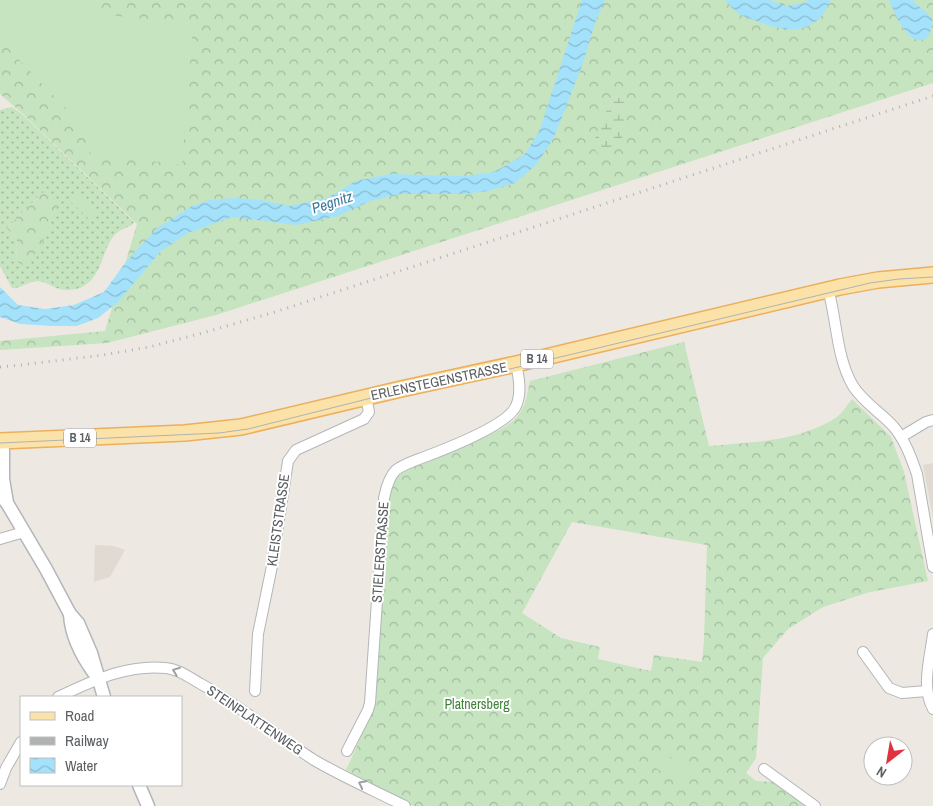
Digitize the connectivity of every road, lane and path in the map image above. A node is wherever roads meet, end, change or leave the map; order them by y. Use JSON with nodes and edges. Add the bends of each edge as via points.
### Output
{"nodes":[{"id":1,"x":933,"y":275,"type":"edge"},
{"id":2,"x":933,"y":285,"type":"edge"},
{"id":3,"x":829,"y":294,"type":"junction"},
{"id":4,"x":517,"y":369,"type":"junction"},
{"id":5,"x":368,"y":401,"type":"junction"},
{"id":6,"x":933,"y":420,"type":"edge"},
{"id":7,"x":901,"y":437,"type":"junction"},
{"id":8,"x":1,"y":447,"type":"edge"},
{"id":9,"x":3,"y":499,"type":"edge"},
{"id":10,"x":24,"y":532,"type":"junction"},
{"id":11,"x":0,"y":539,"type":"edge"},
{"id":12,"x":933,"y":566,"type":"edge"},
{"id":13,"x":933,"y":634,"type":"edge"},
{"id":14,"x":863,"y":652,"type":"dead end"},
{"id":15,"x":97,"y":678,"type":"junction"},
{"id":16,"x":255,"y":691,"type":"dead end"},
{"id":17,"x":927,"y":691,"type":"junction"},
{"id":18,"x":60,"y":696,"type":"edge"},
{"id":19,"x":104,"y":696,"type":"edge"},
{"id":20,"x":933,"y":709,"type":"edge"},
{"id":21,"x":20,"y":744,"type":"edge"},
{"id":22,"x":347,"y":751,"type":"dead end"},
{"id":23,"x":764,"y":770,"type":"dead end"},
{"id":24,"x":0,"y":784,"type":"edge"},
{"id":25,"x":140,"y":786,"type":"edge"},
{"id":26,"x":148,"y":806,"type":"edge"},
{"id":27,"x":406,"y":806,"type":"edge"},
{"id":28,"x":815,"y":806,"type":"edge"}],
"edges":[{"from":1,"to":3,"type":"main road","name":"ERLENSTEGENSTRASSE","number":"B 14","via":[[878,280]]},
{"from":2,"to":3,"type":"main road","name":"ERLENSTEGENSTRASSE","number":"B 14"},
{"from":3,"to":4,"type":"main road","name":"ERLENSTEGENSTRASSE","number":"B 14"},
{"from":3,"to":7,"type":"street","via":[[842,357],[852,385]]},
{"from":4,"to":5,"type":"main road","name":"ERLENSTEGENSTRASSE","number":"B 14"},
{"from":4,"to":22,"type":"street","name":"STIELERSTRASSE","via":[[518,401],[512,414],[459,443],[402,466],[390,477],[384,498],[370,703]]},
{"from":5,"to":8,"type":"main road","name":"ERLENSTEGENSTRASSE","number":"B 14","via":[[221,430]]},
{"from":5,"to":16,"type":"street","name":"KLEISTSTRASSE","via":[[369,412],[364,419],[296,450],[288,461],[258,634]]},
{"from":6,"to":7,"type":"street"},
{"from":7,"to":12,"type":"street","via":[[917,474]]},
{"from":8,"to":9,"type":"street"},
{"from":9,"to":10,"type":"street"},
{"from":10,"to":11,"type":"street"},
{"from":10,"to":15,"type":"street","via":[[54,582],[70,614],[70,625],[82,657]]},
{"from":13,"to":17,"type":"street"},
{"from":14,"to":17,"type":"street","via":[[889,688],[902,693]]},
{"from":15,"to":18,"type":"street","name":"STEINPLATTENWEG"},
{"from":15,"to":19,"type":"street"},
{"from":27,"to":15,"type":"street","name":"STEINPLATTENWEG","one_way":true,"via":[[315,760],[181,672],[140,667]]},
{"from":17,"to":20,"type":"street"},
{"from":21,"to":24,"type":"street"},
{"from":23,"to":28,"type":"street"},
{"from":25,"to":26,"type":"street"}]}
